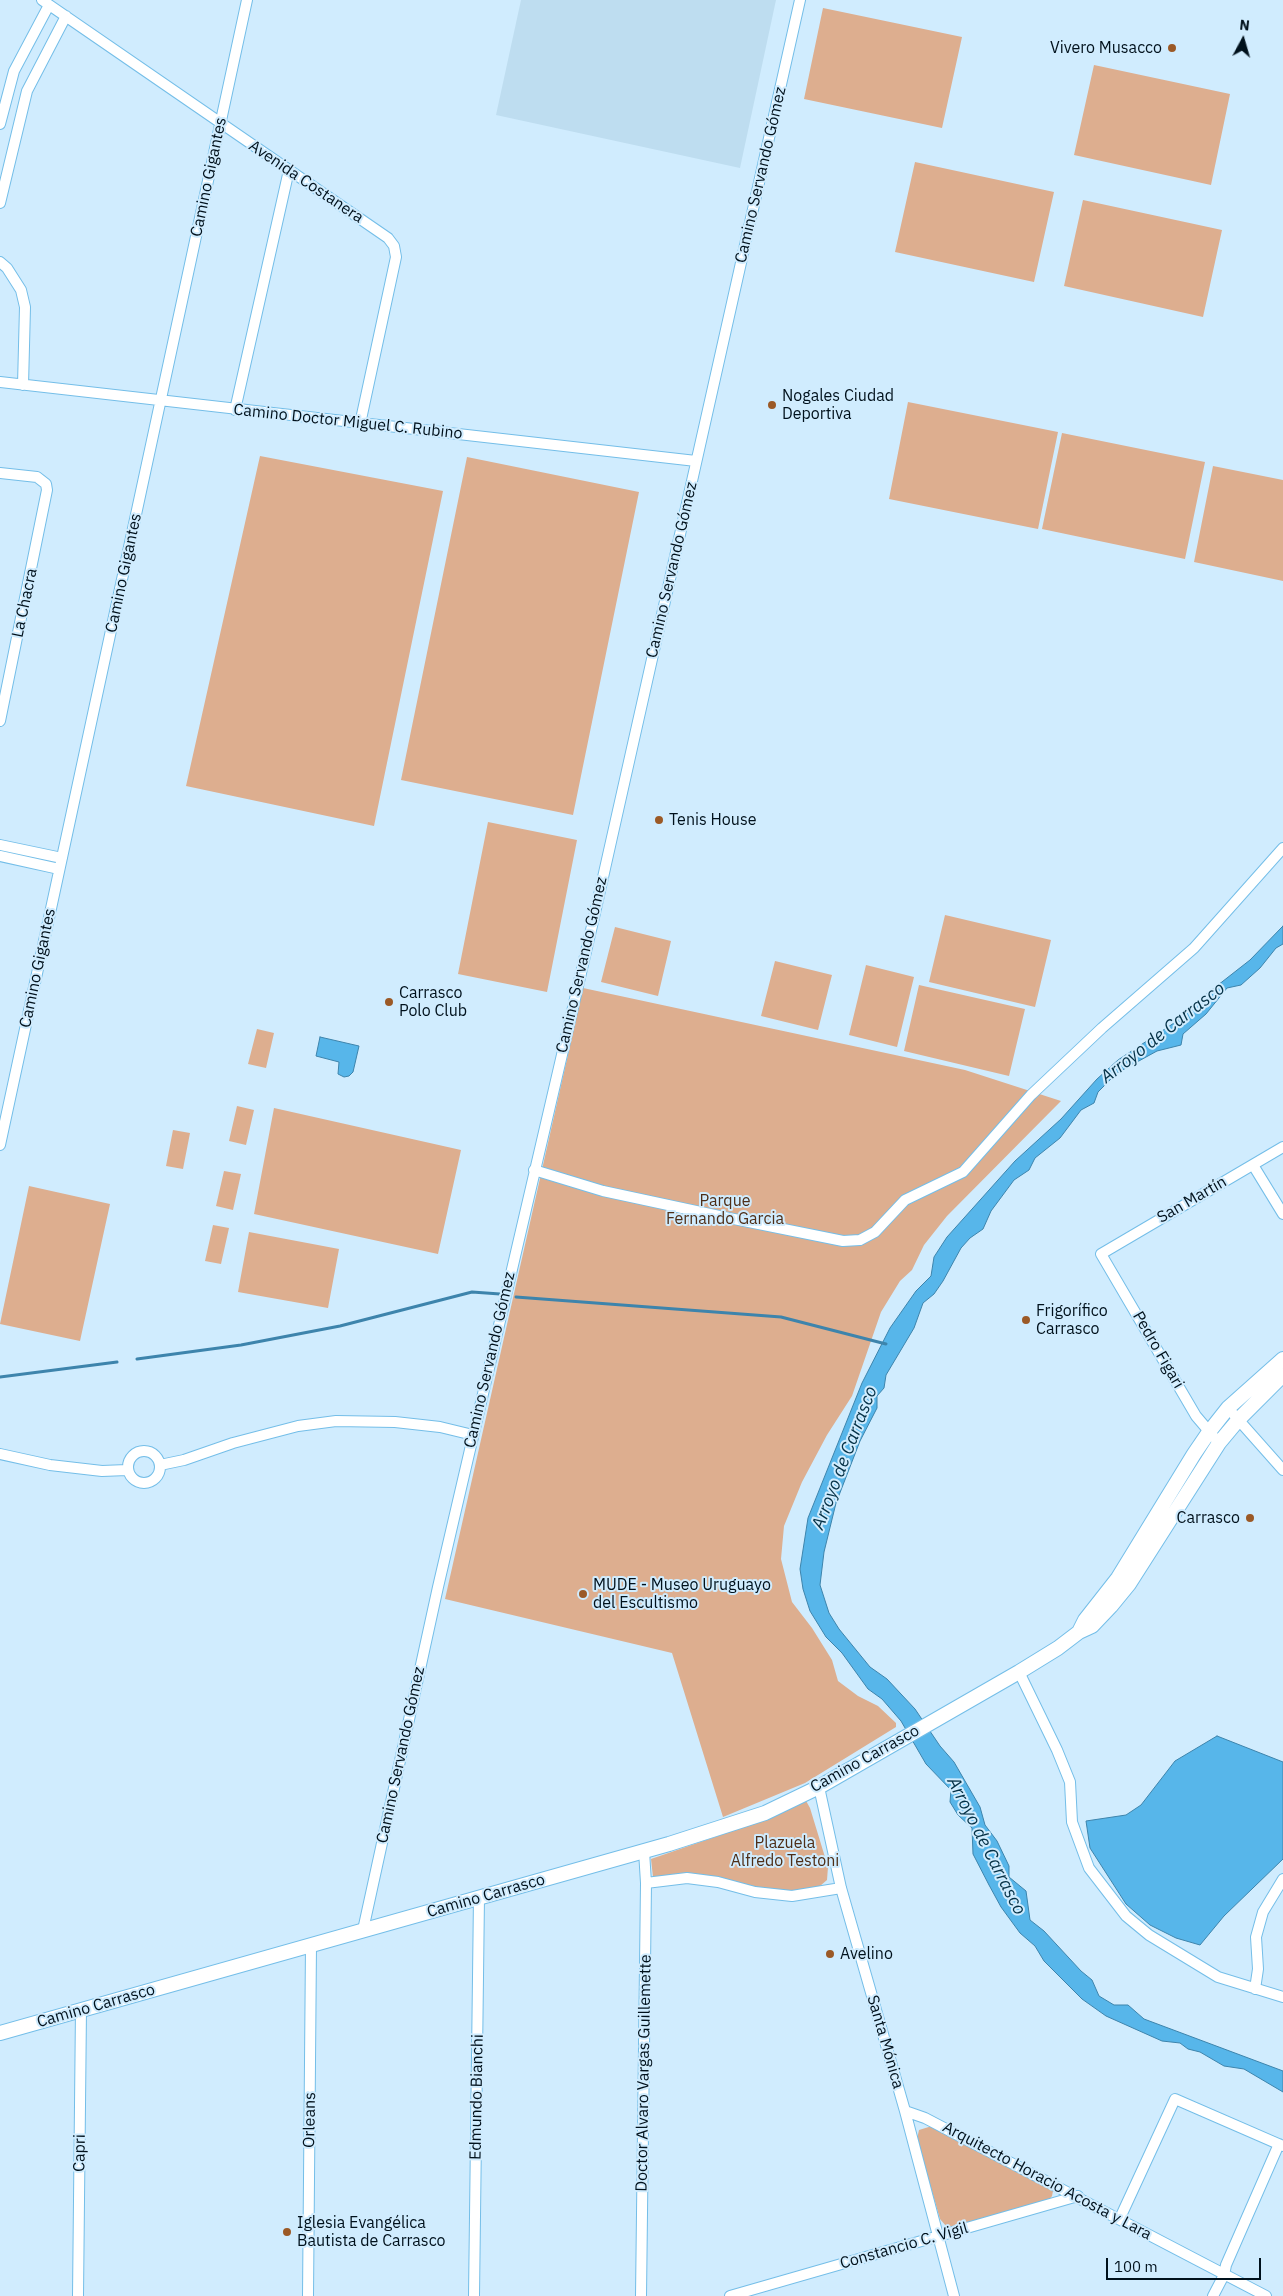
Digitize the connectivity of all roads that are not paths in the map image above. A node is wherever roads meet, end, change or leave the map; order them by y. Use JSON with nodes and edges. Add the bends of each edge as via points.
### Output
{"nodes":[{"id":1,"x":247,"y":0,"type":"edge"},
{"id":2,"x":800,"y":0,"type":"edge"},
{"id":3,"x":46,"y":2,"type":"edge"},
{"id":4,"x":66,"y":16,"type":"junction"},
{"id":5,"x":220,"y":123,"type":"junction"},
{"id":6,"x":0,"y":124,"type":"edge"},
{"id":7,"x":289,"y":170,"type":"junction"},
{"id":8,"x":0,"y":203,"type":"edge"},
{"id":9,"x":0,"y":262,"type":"edge"},
{"id":10,"x":0,"y":382,"type":"edge"},
{"id":11,"x":23,"y":385,"type":"junction"},
{"id":12,"x":161,"y":402,"type":"junction"},
{"id":13,"x":235,"y":410,"type":"junction"},
{"id":14,"x":360,"y":424,"type":"junction"},
{"id":15,"x":696,"y":461,"type":"junction"},
{"id":16,"x":0,"y":473,"type":"edge"},
{"id":17,"x":5,"y":675,"type":"edge"},
{"id":18,"x":0,"y":721,"type":"edge"},
{"id":19,"x":0,"y":845,"type":"edge"},
{"id":20,"x":1283,"y":848,"type":"edge"},
{"id":21,"x":0,"y":856,"type":"edge"},
{"id":22,"x":62,"y":858,"type":"junction"},
{"id":23,"x":59,"y":869,"type":"junction"},
{"id":24,"x":0,"y":1145,"type":"edge"},
{"id":25,"x":1283,"y":1147,"type":"edge"},
{"id":26,"x":1253,"y":1164,"type":"junction"},
{"id":27,"x":534,"y":1170,"type":"junction"},
{"id":28,"x":1283,"y":1214,"type":"edge"},
{"id":29,"x":1101,"y":1254,"type":"joint"},
{"id":30,"x":1283,"y":1359,"type":"edge"},
{"id":31,"x":1283,"y":1376,"type":"edge"},
{"id":32,"x":1228,"y":1408,"type":"junction"},
{"id":33,"x":1239,"y":1419,"type":"junction"},
{"id":34,"x":473,"y":1435,"type":"junction"},
{"id":35,"x":1214,"y":1438,"type":"junction"},
{"id":36,"x":0,"y":1454,"type":"edge"},
{"id":37,"x":160,"y":1465,"type":"junction"},
{"id":38,"x":127,"y":1470,"type":"junction"},
{"id":39,"x":1283,"y":1470,"type":"edge"},
{"id":40,"x":1019,"y":1672,"type":"junction"},
{"id":41,"x":819,"y":1787,"type":"junction"},
{"id":42,"x":644,"y":1851,"type":"junction"},
{"id":43,"x":1283,"y":1879,"type":"edge"},
{"id":44,"x":646,"y":1884,"type":"junction"},
{"id":45,"x":841,"y":1888,"type":"junction"},
{"id":46,"x":479,"y":1898,"type":"junction"},
{"id":47,"x":363,"y":1930,"type":"junction"},
{"id":48,"x":311,"y":1945,"type":"junction"},
{"id":49,"x":1255,"y":1989,"type":"junction"},
{"id":50,"x":1283,"y":1997,"type":"edge"},
{"id":51,"x":82,"y":2009,"type":"junction"},
{"id":52,"x":0,"y":2033,"type":"edge"},
{"id":53,"x":905,"y":2111,"type":"junction"},
{"id":54,"x":1281,"y":2145,"type":"edge"},
{"id":55,"x":1078,"y":2196,"type":"junction"},
{"id":56,"x":1120,"y":2218,"type":"junction"},
{"id":57,"x":938,"y":2237,"type":"junction"},
{"id":58,"x":1224,"y":2275,"type":"junction"},
{"id":59,"x":78,"y":2296,"type":"edge"},
{"id":60,"x":308,"y":2296,"type":"edge"},
{"id":61,"x":474,"y":2296,"type":"edge"},
{"id":62,"x":641,"y":2296,"type":"edge"},
{"id":63,"x":730,"y":2296,"type":"edge"},
{"id":64,"x":954,"y":2296,"type":"edge"},
{"id":65,"x":1213,"y":2296,"type":"edge"},
{"id":66,"x":1266,"y":2296,"type":"edge"}],
"edges":[{"from":1,"to":5,"type":"street","name":"Camino Gigantes"},
{"from":2,"to":15,"type":"street","name":"Camino Servando Gómez"},
{"from":3,"to":4,"type":"street","name":"Avenida Costanera"},
{"from":3,"to":6,"type":"street","via":[[14,71]]},
{"from":4,"to":5,"type":"street","name":"Avenida Costanera"},
{"from":4,"to":8,"type":"street","via":[[27,91]]},
{"from":5,"to":7,"type":"street","name":"Avenida Costanera"},
{"from":5,"to":12,"type":"street","name":"Camino Gigantes"},
{"from":7,"to":13,"type":"street"},
{"from":7,"to":14,"type":"street","name":"Avenida Costanera","via":[[388,238],[394,246],[396,257]]},
{"from":9,"to":11,"type":"street","via":[[21,290],[25,307]]},
{"from":10,"to":11,"type":"street","name":"Camino Doctor Miguel C. Rubino"},
{"from":11,"to":12,"type":"street","name":"Camino Doctor Miguel C. Rubino"},
{"from":12,"to":13,"type":"street","name":"Camino Doctor Miguel C. Rubino"},
{"from":12,"to":22,"type":"street","name":"Camino Gigantes"},
{"from":13,"to":14,"type":"street","name":"Camino Doctor Miguel C. Rubino"},
{"from":14,"to":15,"type":"street","name":"Camino Doctor Miguel C. Rubino"},
{"from":15,"to":27,"type":"street","name":"Camino Servando Gómez"},
{"from":16,"to":17,"type":"street","name":"La Chacra","via":[[38,477],[46,484],[47,497]]},
{"from":17,"to":18,"type":"street","name":"La Chacra"},
{"from":19,"to":22,"type":"street"},
{"from":20,"to":27,"type":"street","via":[[1194,948],[1031,1095],[963,1172],[905,1200],[875,1232],[860,1240],[843,1241],[603,1191]]},
{"from":21,"to":23,"type":"street"},
{"from":22,"to":23,"type":"street","name":"Camino Gigantes"},
{"from":23,"to":24,"type":"street","name":"Camino Gigantes"},
{"from":25,"to":26,"type":"street","name":"San Martín"},
{"from":26,"to":28,"type":"street"},
{"from":26,"to":29,"type":"street","name":"San Martín"},
{"from":27,"to":34,"type":"street","name":"Camino Servando Gómez"},
{"from":29,"to":35,"type":"street","name":"Pedro Figari","via":[[1196,1416]]},
{"from":30,"to":32,"type":"main road"},
{"from":31,"to":33,"type":"main road"},
{"from":32,"to":33,"type":"street"},
{"from":32,"to":35,"type":"main road"},
{"from":33,"to":35,"type":"main road"},
{"from":33,"to":39,"type":"street"},
{"from":34,"to":37,"type":"street","via":[[395,1422],[336,1421],[298,1426]]},
{"from":34,"to":47,"type":"street","name":"Camino Servando Gómez"},
{"from":35,"to":40,"type":"main road","name":"Camino Carrasco","via":[[1194,1454],[1118,1578],[1078,1632]]},
{"from":36,"to":38,"type":"street","via":[[50,1465],[102,1471]]},
{"from":37,"to":38,"type":"street","via":[[155,1456],[141,1451],[132,1456]]},
{"from":37,"to":38,"type":"street","via":[[158,1475],[146,1484],[136,1482]]},
{"from":40,"to":41,"type":"main road","name":"Camino Carrasco"},
{"from":40,"to":49,"type":"street","via":[[1070,1782],[1072,1822],[1089,1868],[1104,1889],[1126,1916],[1149,1935],[1218,1977]]},
{"from":41,"to":42,"type":"main road","name":"Camino Carrasco","via":[[765,1813]]},
{"from":41,"to":45,"type":"street","name":"Santa Mónica"},
{"from":42,"to":44,"type":"street","name":"Doctor Alvaro Vargas Guillemette"},
{"from":42,"to":46,"type":"main road","name":"Camino Carrasco"},
{"from":43,"to":49,"type":"street","via":[[1263,1912],[1256,1937],[1258,1969]]},
{"from":44,"to":45,"type":"street","via":[[687,1878],[792,1896]]},
{"from":44,"to":62,"type":"street","name":"Doctor Alvaro Vargas Guillemette"},
{"from":45,"to":53,"type":"street","name":"Santa Mónica"},
{"from":46,"to":47,"type":"main road","name":"Camino Carrasco"},
{"from":46,"to":61,"type":"street","name":"Edmundo Bianchi"},
{"from":47,"to":48,"type":"main road","name":"Camino Carrasco"},
{"from":48,"to":51,"type":"main road","name":"Camino Carrasco"},
{"from":48,"to":60,"type":"street","name":"Orleans"},
{"from":49,"to":50,"type":"street"},
{"from":51,"to":52,"type":"main road","name":"Camino Carrasco"},
{"from":51,"to":59,"type":"street","name":"Capri"},
{"from":53,"to":55,"type":"street","name":"Arquitecto Horacio Acosta y Lara","via":[[925,2118]]},
{"from":53,"to":57,"type":"street","name":"Santa Mónica"},
{"from":54,"to":56,"type":"street","via":[[1175,2099]]},
{"from":54,"to":58,"type":"street"},
{"from":55,"to":56,"type":"street","name":"Arquitecto Horacio Acosta y Lara"},
{"from":55,"to":57,"type":"street","name":"Constancio C. Vigil"},
{"from":56,"to":58,"type":"street","name":"Arquitecto Horacio Acosta y Lara"},
{"from":57,"to":63,"type":"street","name":"Constancio C. Vigil"},
{"from":57,"to":64,"type":"street","name":"Santa Mónica"},
{"from":58,"to":65,"type":"street"},
{"from":58,"to":66,"type":"street","name":"Arquitecto Horacio Acosta y Lara"}]}
